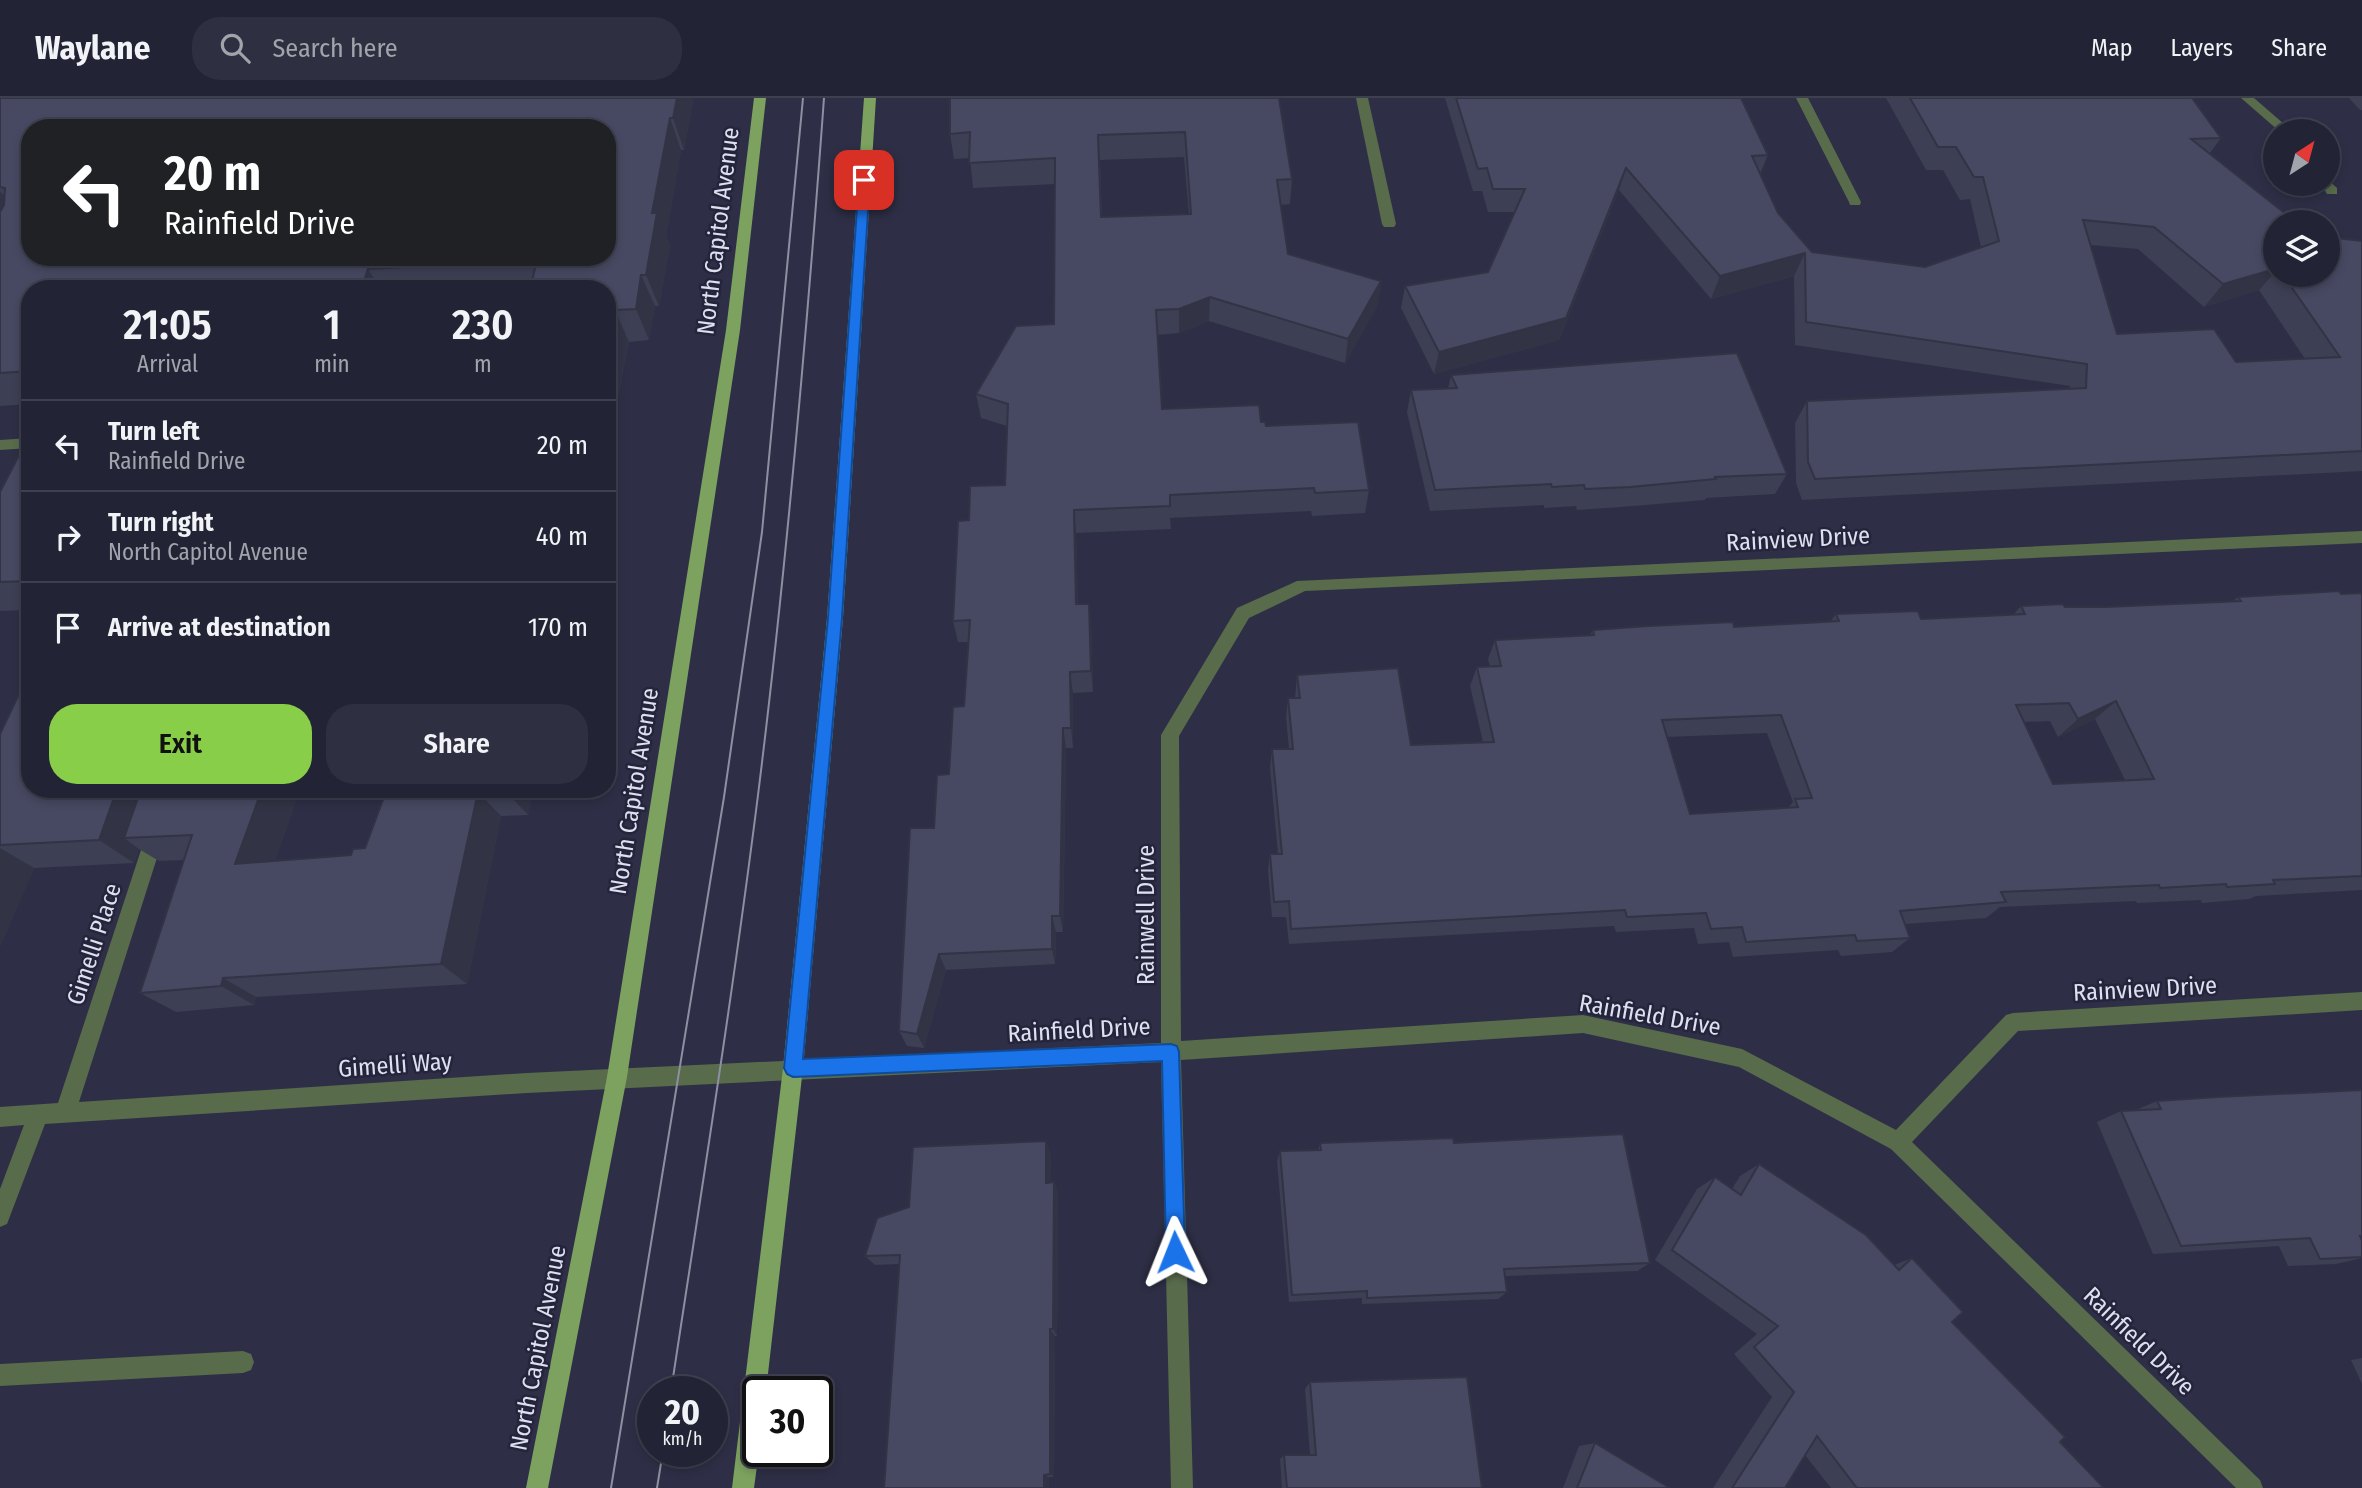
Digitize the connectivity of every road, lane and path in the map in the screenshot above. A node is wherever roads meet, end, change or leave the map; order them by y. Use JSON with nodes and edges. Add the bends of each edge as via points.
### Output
{"nodes":[{"id":1,"x":760,"y":98,"type":"edge"},
{"id":2,"x":870,"y":98,"type":"edge"},
{"id":3,"x":1362,"y":98,"type":"edge"},
{"id":4,"x":1802,"y":98,"type":"edge"},
{"id":5,"x":2247,"y":98,"type":"edge"},
{"id":6,"x":2272,"y":119,"type":"edge"},
{"id":7,"x":1855,"y":202,"type":"dead end"},
{"id":8,"x":1389,"y":224,"type":"dead end"},
{"id":9,"x":21,"y":444,"type":"edge"},
{"id":10,"x":0,"y":445,"type":"edge"},
{"id":11,"x":2362,"y":537,"type":"edge"},
{"id":12,"x":1243,"y":614,"type":"joint"},
{"id":13,"x":167,"y":798,"type":"edge"},
{"id":14,"x":2362,"y":1001,"type":"edge"},
{"id":15,"x":1171,"y":1052,"type":"junction"},
{"id":16,"x":793,"y":1068,"type":"junction"},
{"id":17,"x":617,"y":1077,"type":"junction"},
{"id":18,"x":65,"y":1114,"type":"junction"},
{"id":19,"x":38,"y":1115,"type":"junction"},
{"id":20,"x":0,"y":1117,"type":"edge"},
{"id":21,"x":1898,"y":1142,"type":"junction"},
{"id":22,"x":0,"y":1217,"type":"edge"},
{"id":23,"x":243,"y":1362,"type":"dead end"},
{"id":24,"x":0,"y":1375,"type":"edge"},
{"id":25,"x":537,"y":1488,"type":"edge"},
{"id":26,"x":743,"y":1488,"type":"edge"},
{"id":27,"x":1182,"y":1488,"type":"edge"},
{"id":28,"x":2252,"y":1488,"type":"edge"}],
"edges":[{"from":1,"to":17,"type":"main road","name":"North Capitol Avenue","via":[[732,343]]},
{"from":2,"to":16,"type":"main road","via":[[835,618]]},
{"from":3,"to":8,"type":"street"},
{"from":4,"to":7,"type":"street"},
{"from":5,"to":6,"type":"street"},
{"from":9,"to":10,"type":"street"},
{"from":11,"to":12,"type":"street","name":"Rainview Drive","via":[[1303,585]]},
{"from":12,"to":15,"type":"street","name":"Rainwell Drive","via":[[1170,735]]},
{"from":13,"to":18,"type":"street","name":"Gimelli Place"},
{"from":14,"to":21,"type":"street","name":"Rainview Drive","via":[[2013,1022]]},
{"from":15,"to":16,"type":"street","name":"Rainfield Drive"},
{"from":15,"to":21,"type":"street","name":"Rainfield Drive","via":[[1583,1024],[1742,1058]]},
{"from":15,"to":27,"type":"street","name":"Rainwell Drive"},
{"from":16,"to":17,"type":"street","name":"Gimelli Way"},
{"from":16,"to":26,"type":"main road"},
{"from":17,"to":18,"type":"street","name":"Gimelli Way"},
{"from":17,"to":25,"type":"main road","name":"North Capitol Avenue"},
{"from":18,"to":19,"type":"street","name":"Gimelli Way"},
{"from":19,"to":20,"type":"street","name":"Gimelli Way"},
{"from":19,"to":22,"type":"street"},
{"from":21,"to":28,"type":"street","name":"Rainfield Drive"},
{"from":23,"to":24,"type":"street"}]}
